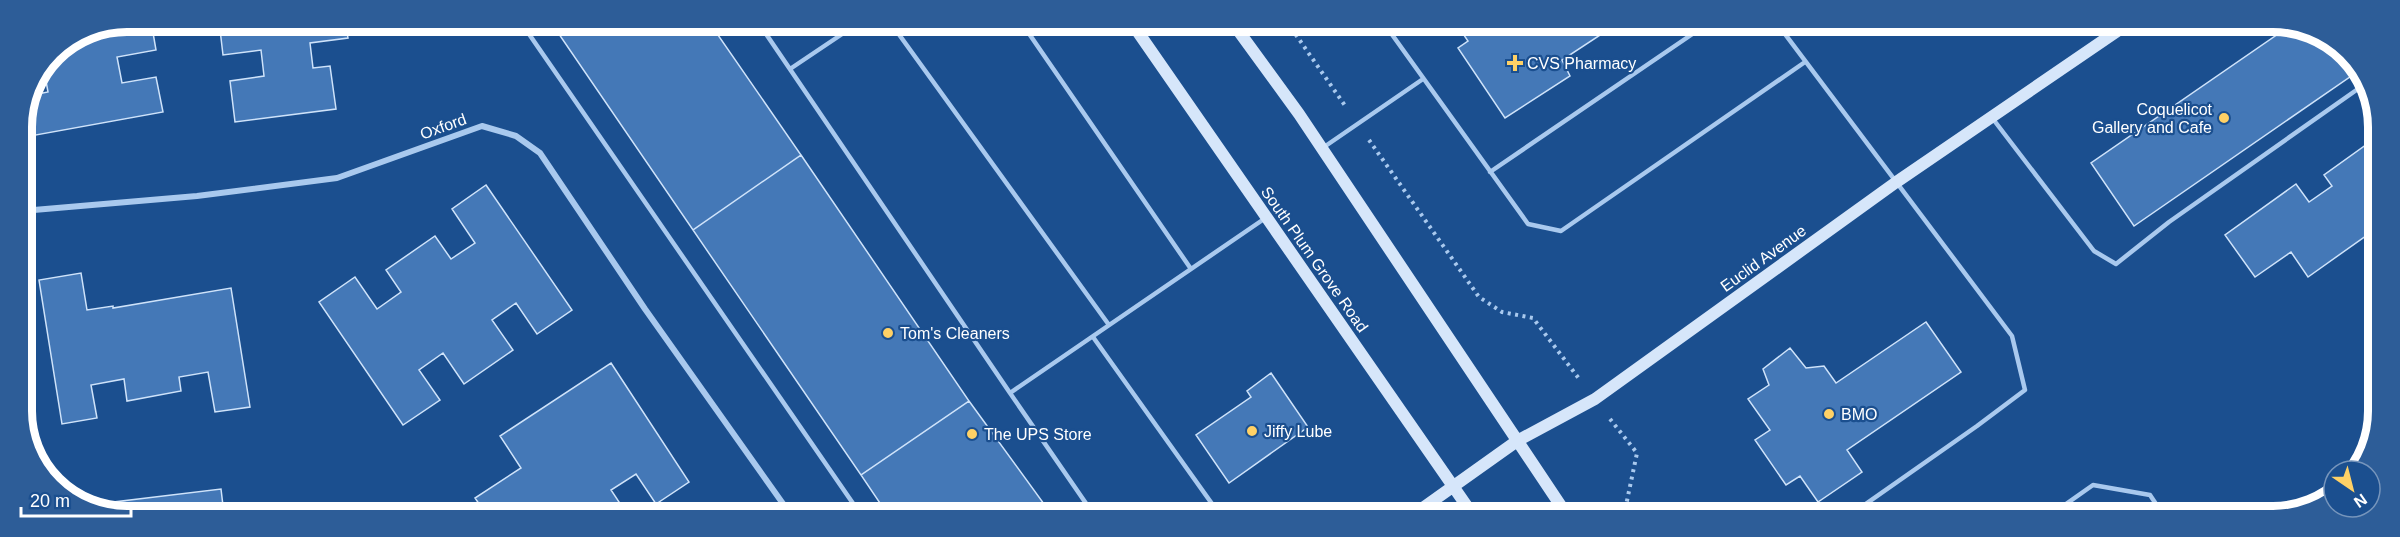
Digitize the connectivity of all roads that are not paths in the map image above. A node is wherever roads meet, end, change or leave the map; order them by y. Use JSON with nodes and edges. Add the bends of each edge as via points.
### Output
{"nodes":[{"id":1,"x":528,"y":32,"type":"edge"},
{"id":2,"x":765,"y":32,"type":"edge"},
{"id":3,"x":845,"y":32,"type":"edge"},
{"id":4,"x":898,"y":32,"type":"edge"},
{"id":5,"x":1028,"y":32,"type":"edge"},
{"id":6,"x":1138,"y":32,"type":"edge"},
{"id":7,"x":1239,"y":32,"type":"edge"},
{"id":8,"x":1390,"y":32,"type":"edge"},
{"id":9,"x":1695,"y":32,"type":"edge"},
{"id":10,"x":1783,"y":32,"type":"edge"},
{"id":11,"x":2116,"y":32,"type":"edge"},
{"id":12,"x":1805,"y":62,"type":"junction"},
{"id":13,"x":790,"y":69,"type":"junction"},
{"id":14,"x":1423,"y":79,"type":"junction"},
{"id":15,"x":2360,"y":87,"type":"edge"},
{"id":16,"x":1991,"y":117,"type":"junction"},
{"id":17,"x":1323,"y":149,"type":"junction"},
{"id":18,"x":1490,"y":172,"type":"junction"},
{"id":19,"x":1895,"y":183,"type":"junction"},
{"id":20,"x":32,"y":211,"type":"edge"},
{"id":21,"x":1267,"y":218,"type":"junction"},
{"id":22,"x":1191,"y":269,"type":"junction"},
{"id":23,"x":1110,"y":325,"type":"junction"},
{"id":24,"x":1093,"y":337,"type":"junction"},
{"id":25,"x":1011,"y":393,"type":"junction"},
{"id":26,"x":1517,"y":441,"type":"junction"},
{"id":27,"x":1453,"y":487,"type":"junction"},
{"id":28,"x":1213,"y":505,"type":"edge"},
{"id":29,"x":1427,"y":505,"type":"edge"},
{"id":30,"x":1466,"y":505,"type":"edge"},
{"id":31,"x":1560,"y":505,"type":"edge"},
{"id":32,"x":1864,"y":505,"type":"edge"},
{"id":33,"x":2064,"y":505,"type":"edge"},
{"id":34,"x":2157,"y":505,"type":"edge"},
{"id":35,"x":784,"y":506,"type":"edge"},
{"id":36,"x":855,"y":506,"type":"edge"},
{"id":37,"x":1088,"y":506,"type":"edge"}],
"edges":[{"from":1,"to":36,"type":"lane"},
{"from":2,"to":13,"type":"lane"},
{"from":3,"to":13,"type":"lane"},
{"from":4,"to":23,"type":"lane"},
{"from":5,"to":22,"type":"lane"},
{"from":6,"to":21,"type":"main road","name":"South Plum Grove Road"},
{"from":7,"to":17,"type":"main road"},
{"from":8,"to":14,"type":"lane"},
{"from":9,"to":18,"type":"lane"},
{"from":10,"to":12,"type":"lane"},
{"from":11,"to":16,"type":"main road","name":"Euclid Avenue"},
{"from":12,"to":18,"type":"lane","via":[[1561,231],[1528,224]]},
{"from":12,"to":19,"type":"lane"},
{"from":13,"to":25,"type":"lane"},
{"from":14,"to":17,"type":"lane"},
{"from":14,"to":18,"type":"lane"},
{"from":15,"to":16,"type":"lane","via":[[2116,264],[2094,251]]},
{"from":16,"to":19,"type":"main road","name":"Euclid Avenue"},
{"from":17,"to":26,"type":"main road"},
{"from":19,"to":26,"type":"main road","name":"Euclid Avenue","via":[[1595,399]]},
{"from":19,"to":32,"type":"lane","via":[[2012,336],[2025,390]]},
{"from":20,"to":35,"type":"street","name":"Oxford","via":[[337,178],[482,126],[516,136],[540,153]]},
{"from":21,"to":22,"type":"lane"},
{"from":21,"to":27,"type":"main road","name":"South Plum Grove Road"},
{"from":22,"to":23,"type":"lane"},
{"from":23,"to":24,"type":"lane"},
{"from":24,"to":25,"type":"lane"},
{"from":24,"to":28,"type":"lane"},
{"from":25,"to":37,"type":"lane"},
{"from":26,"to":27,"type":"main road","name":"Euclid Avenue"},
{"from":26,"to":31,"type":"main road"},
{"from":27,"to":29,"type":"main road","name":"Euclid Avenue"},
{"from":27,"to":30,"type":"main road","name":"South Plum Grove Road"},
{"from":33,"to":34,"type":"lane","via":[[2093,485],[2150,495]]}]}
